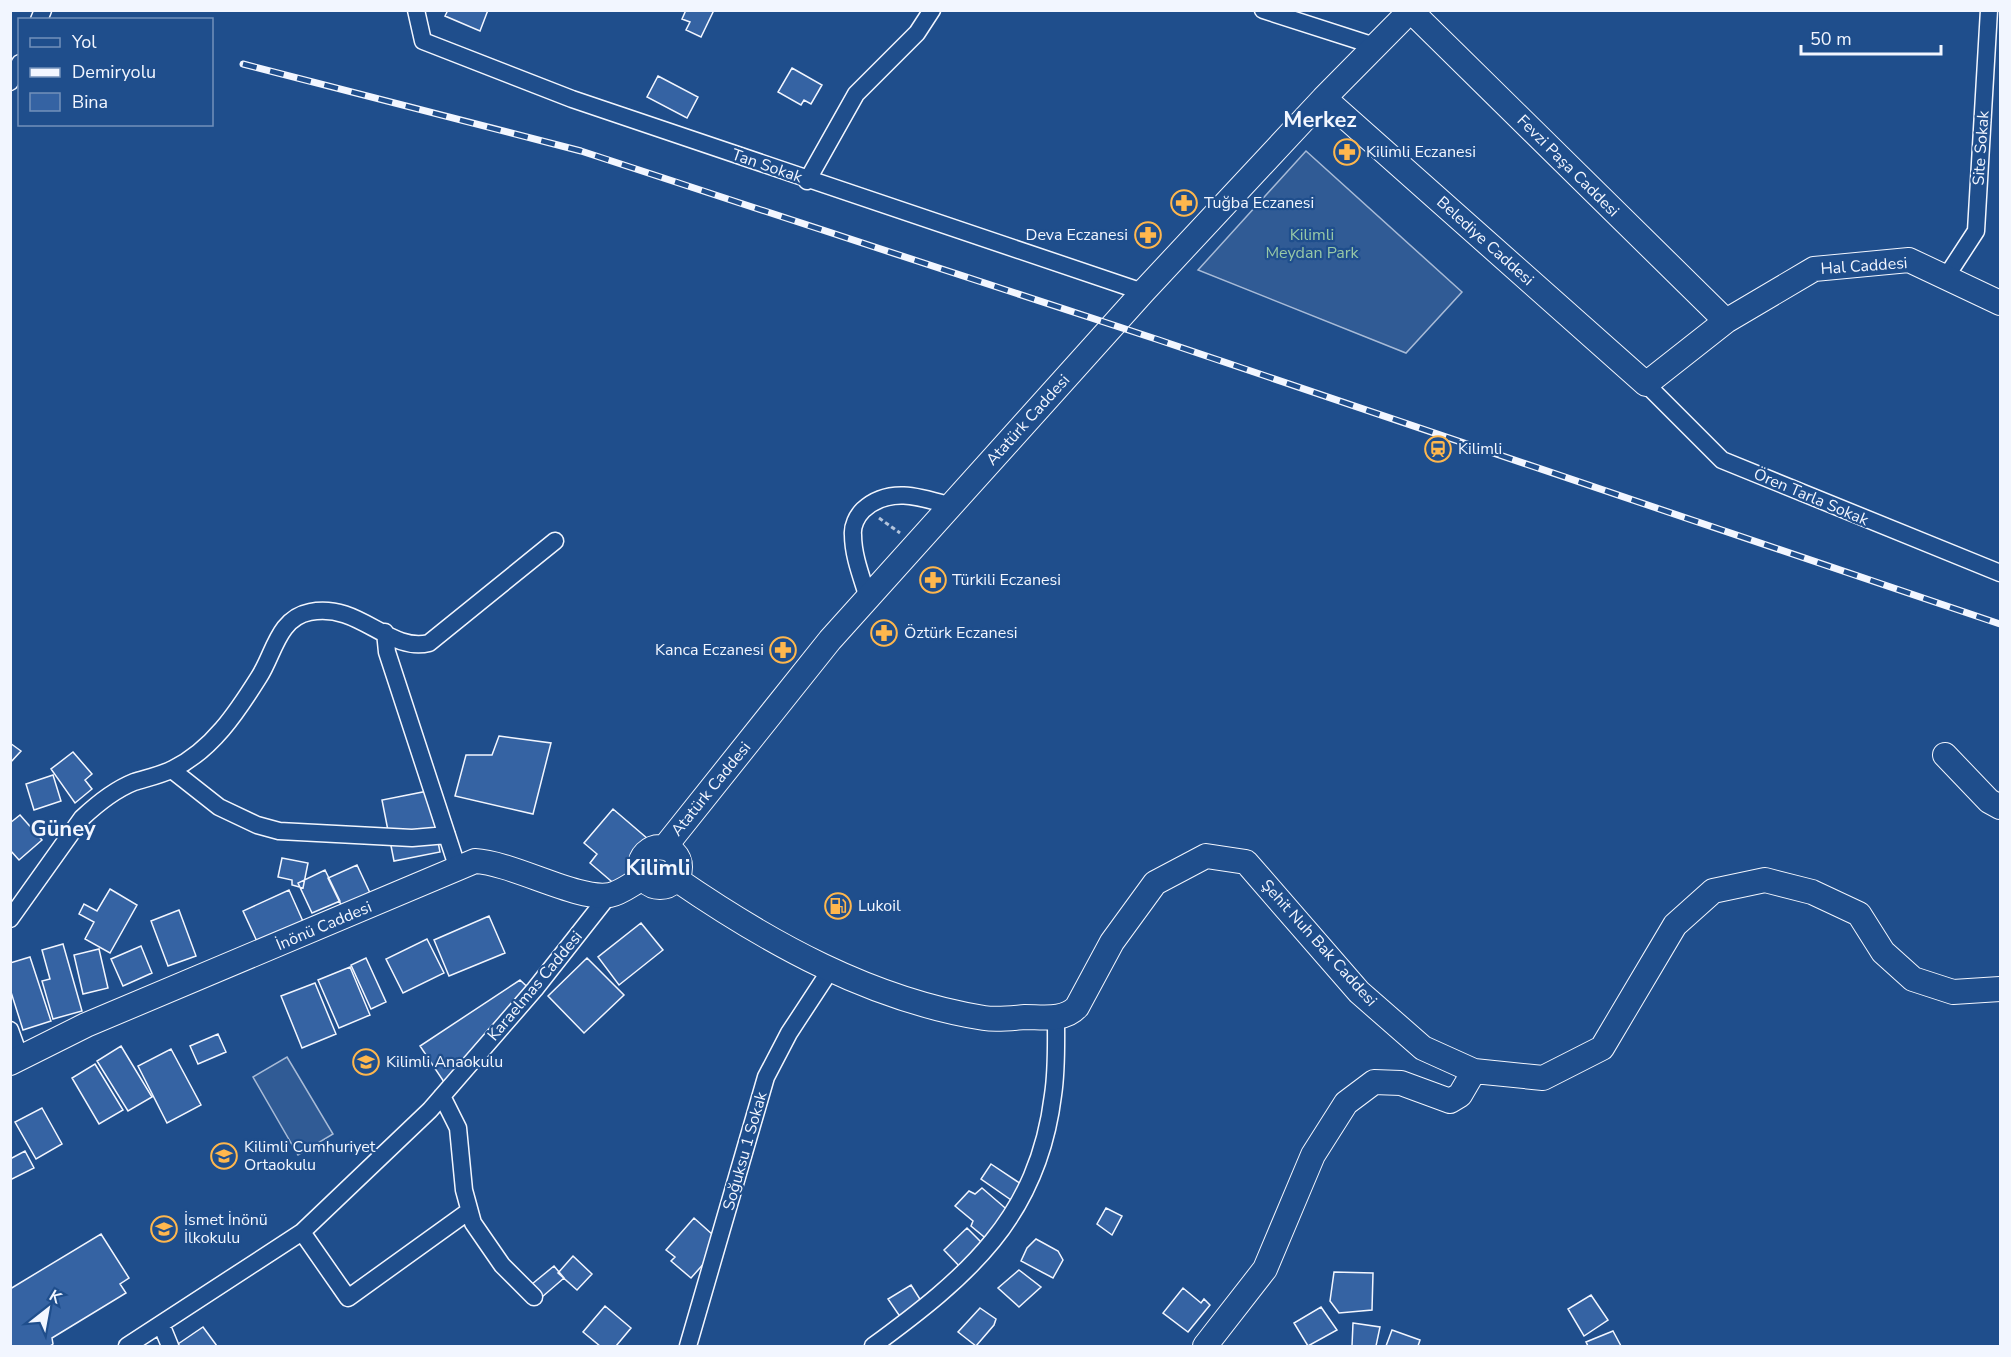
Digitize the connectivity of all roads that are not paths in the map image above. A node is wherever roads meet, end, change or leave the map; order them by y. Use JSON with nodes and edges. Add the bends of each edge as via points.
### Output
{"nodes":[{"id":1,"x":416,"y":10,"type":"edge"},
{"id":2,"x":932,"y":10,"type":"edge"},
{"id":3,"x":1263,"y":10,"type":"edge"},
{"id":4,"x":1989,"y":10,"type":"edge"},
{"id":5,"x":1411,"y":11,"type":"edge"},
{"id":6,"x":1375,"y":46,"type":"junction"},
{"id":7,"x":18,"y":67,"type":"edge"},
{"id":8,"x":10,"y":82,"type":"edge"},
{"id":9,"x":1324,"y":98,"type":"junction"},
{"id":10,"x":807,"y":181,"type":"junction"},
{"id":11,"x":1946,"y":277,"type":"junction"},
{"id":12,"x":1143,"y":292,"type":"junction"},
{"id":13,"x":2001,"y":303,"type":"edge"},
{"id":14,"x":1726,"y":321,"type":"junction"},
{"id":15,"x":1646,"y":384,"type":"junction"},
{"id":16,"x":951,"y":506,"type":"junction"},
{"id":17,"x":555,"y":541,"type":"dead end"},
{"id":18,"x":2001,"y":573,"type":"edge"},
{"id":19,"x":868,"y":598,"type":"junction"},
{"id":20,"x":385,"y":632,"type":"junction"},
{"id":21,"x":1945,"y":754,"type":"dead end"},
{"id":22,"x":172,"y":770,"type":"junction"},
{"id":23,"x":2001,"y":807,"type":"edge"},
{"id":24,"x":447,"y":835,"type":"junction"},
{"id":25,"x":664,"y":848,"type":"junction"},
{"id":26,"x":458,"y":869,"type":"junction"},
{"id":27,"x":643,"y":878,"type":"junction"},
{"id":28,"x":676,"y":879,"type":"junction"},
{"id":29,"x":609,"y":895,"type":"junction"},
{"id":30,"x":10,"y":919,"type":"edge"},
{"id":31,"x":831,"y":969,"type":"junction"},
{"id":32,"x":2001,"y":989,"type":"edge"},
{"id":33,"x":1056,"y":1017,"type":"junction"},
{"id":34,"x":10,"y":1029,"type":"edge"},
{"id":35,"x":15,"y":1060,"type":"edge"},
{"id":36,"x":1474,"y":1071,"type":"junction"},
{"id":37,"x":442,"y":1096,"type":"junction"},
{"id":38,"x":469,"y":1211,"type":"junction"},
{"id":39,"x":302,"y":1232,"type":"junction"},
{"id":40,"x":534,"y":1297,"type":"dead end"},
{"id":41,"x":161,"y":1324,"type":"junction"},
{"id":42,"x":127,"y":1347,"type":"edge"},
{"id":43,"x":170,"y":1347,"type":"edge"},
{"id":44,"x":688,"y":1347,"type":"edge"},
{"id":45,"x":873,"y":1347,"type":"edge"},
{"id":46,"x":1205,"y":1347,"type":"edge"}],
"edges":[{"from":1,"to":10,"type":"street","name":"Tan Sokak","via":[[423,40],[572,99]]},
{"from":2,"to":10,"type":"street","via":[[917,33],[856,94]]},
{"from":3,"to":6,"type":"street"},
{"from":4,"to":11,"type":"street","name":"Site Sokak","via":[[1976,231]]},
{"from":5,"to":6,"type":"main road","name":"Atatürk Caddesi"},
{"from":5,"to":14,"type":"main road","name":"Fevzi Paşa Caddesi"},
{"from":6,"to":9,"type":"main road","name":"Atatürk Caddesi"},
{"from":7,"to":8,"type":"street"},
{"from":9,"to":12,"type":"main road","name":"Atatürk Caddesi"},
{"from":9,"to":15,"type":"main road","name":"Belediye Caddesi"},
{"from":10,"to":12,"type":"street","name":"Tan Sokak"},
{"from":11,"to":13,"type":"main road","name":"Hal Caddesi"},
{"from":11,"to":14,"type":"main road","name":"Hal Caddesi","via":[[1909,260],[1814,269]]},
{"from":12,"to":16,"type":"main road","name":"Atatürk Caddesi"},
{"from":14,"to":15,"type":"main road","name":"Hal Caddesi"},
{"from":15,"to":18,"type":"street","name":"Ören Tarla Sokak","via":[[1722,460]]},
{"from":16,"to":19,"type":"main road","name":"Atatürk Caddesi"},
{"from":16,"to":19,"type":"street","via":[[901,494],[884,497],[865,508],[852,534]]},
{"from":17,"to":20,"type":"street","via":[[437,640],[413,646]]},
{"from":19,"to":25,"type":"main road","name":"Atatürk Caddesi"},
{"from":20,"to":22,"type":"street","via":[[336,613],[314,611],[295,617],[283,630],[233,717],[201,750]]},
{"from":20,"to":24,"type":"street","via":[[387,652]]},
{"from":21,"to":23,"type":"main road","via":[[1989,801]]},
{"from":22,"to":24,"type":"street","via":[[219,807],[279,831]]},
{"from":22,"to":30,"type":"street","via":[[118,790],[82,818]]},
{"from":24,"to":26,"type":"street"},
{"from":25,"to":27,"type":"main road","via":[[645,854],[640,866]]},
{"from":25,"to":28,"type":"main road","via":[[679,861]]},
{"from":26,"to":29,"type":"main road","name":"İnönü Caddesi","via":[[475,861],[492,861],[579,891]]},
{"from":26,"to":35,"type":"main road","name":"İnönü Caddesi","via":[[86,1025]]},
{"from":27,"to":28,"type":"main road","via":[[659,887]]},
{"from":27,"to":29,"type":"main road"},
{"from":28,"to":31,"type":"main road","via":[[790,950]]},
{"from":29,"to":37,"type":"street","name":"Karaelmas Caddesi","via":[[535,989]]},
{"from":31,"to":33,"type":"main road","via":[[881,993],[986,1019]]},
{"from":31,"to":44,"type":"street","name":"Soğuksu 1 Sokak","via":[[766,1077]]},
{"from":32,"to":36,"type":"main road","name":"Şehit Nuh Bak Caddesi","via":[[1953,992],[1913,979],[1883,952],[1859,914],[1812,892],[1765,880],[1713,891],[1675,925],[1602,1048],[1543,1078]]},
{"from":33,"to":36,"type":"main road","name":"Şehit Nuh Bak Caddesi","via":[[1077,1007],[1112,942],[1155,883],[1206,856],[1246,862],[1359,992],[1423,1048]]},
{"from":33,"to":45,"type":"street","via":[[1056,1072],[1050,1118],[1017,1208],[973,1265]]},
{"from":34,"to":35,"type":"street"},
{"from":36,"to":46,"type":"main road","via":[[1460,1095],[1450,1101],[1401,1083],[1374,1082],[1346,1103],[1313,1155],[1265,1269]]},
{"from":37,"to":38,"type":"street","via":[[458,1128]]},
{"from":37,"to":39,"type":"street","name":"Karaelmas Caddesi"},
{"from":38,"to":39,"type":"street","via":[[348,1298]]},
{"from":38,"to":40,"type":"street","via":[[502,1265]]},
{"from":39,"to":41,"type":"street","name":"Karaelmas Caddesi"},
{"from":41,"to":42,"type":"street","name":"Karaelmas Caddesi"},
{"from":41,"to":43,"type":"street"}]}
